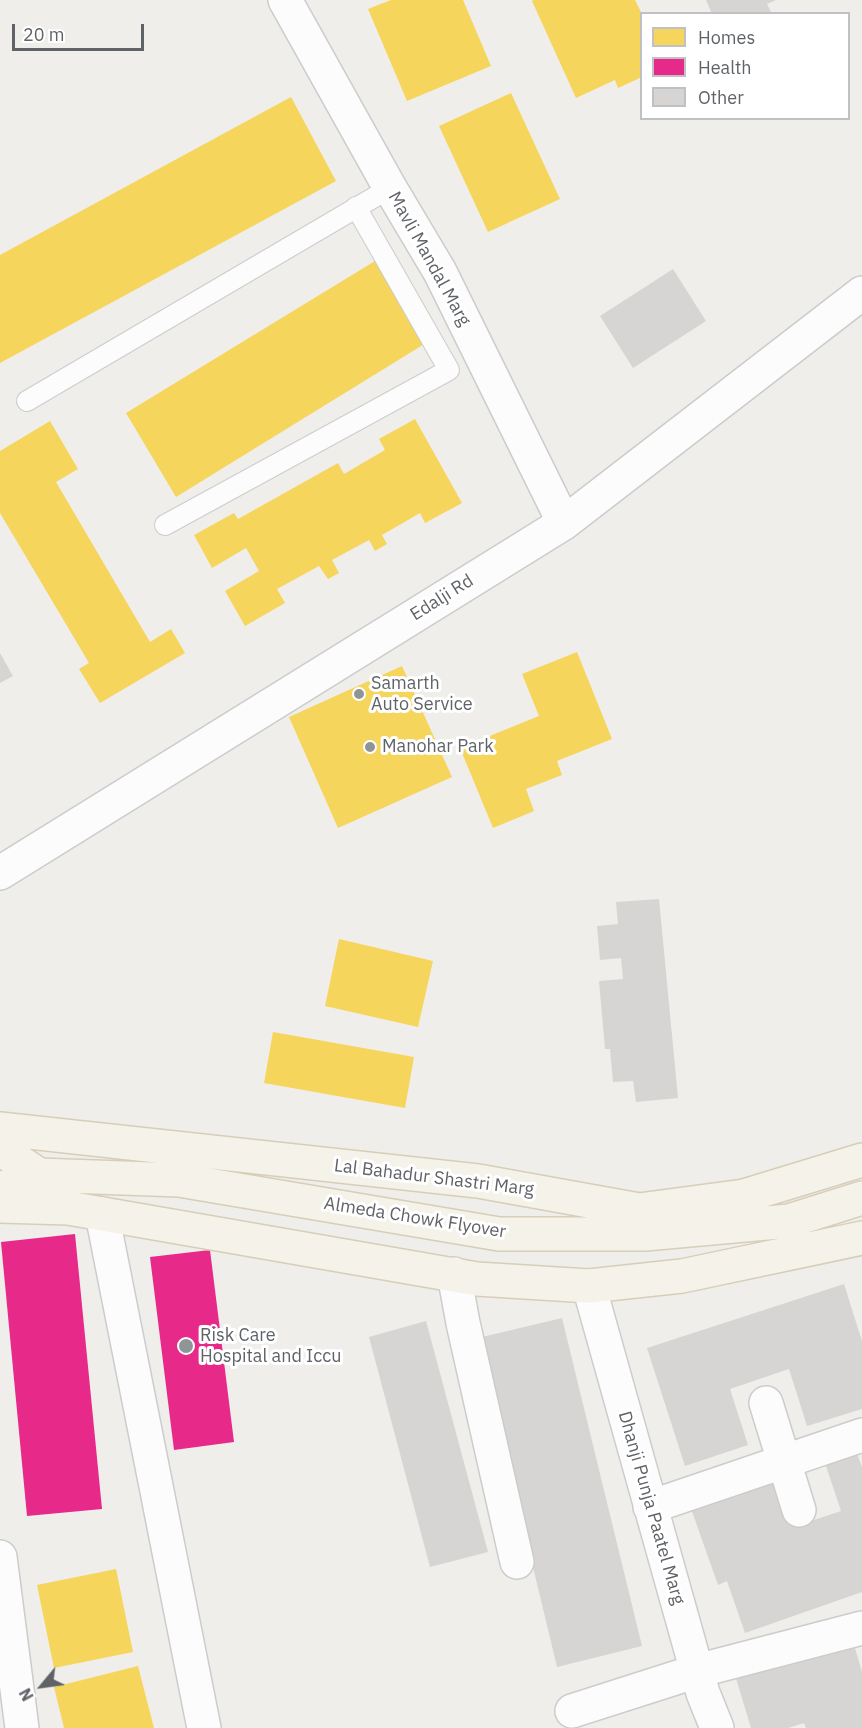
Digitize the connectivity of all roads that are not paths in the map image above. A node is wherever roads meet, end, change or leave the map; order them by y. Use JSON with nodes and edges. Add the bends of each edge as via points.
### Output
{"nodes":[{"id":1,"x":285,"y":0,"type":"edge"},
{"id":2,"x":390,"y":188,"type":"junction"},
{"id":3,"x":356,"y":207,"type":"junction"},
{"id":4,"x":862,"y":293,"type":"edge"},
{"id":5,"x":27,"y":400,"type":"dead end"},
{"id":6,"x":564,"y":523,"type":"junction"},
{"id":7,"x":165,"y":525,"type":"dead end"},
{"id":8,"x":0,"y":873,"type":"edge"},
{"id":9,"x":0,"y":1130,"type":"edge"},
{"id":10,"x":0,"y":1149,"type":"edge"},
{"id":11,"x":862,"y":1160,"type":"edge"},
{"id":12,"x":39,"y":1175,"type":"junction"},
{"id":13,"x":0,"y":1189,"type":"edge"},
{"id":14,"x":862,"y":1198,"type":"edge"},
{"id":15,"x":0,"y":1206,"type":"edge"},
{"id":16,"x":102,"y":1214,"type":"junction"},
{"id":17,"x":862,"y":1238,"type":"edge"},
{"id":18,"x":454,"y":1274,"type":"junction"},
{"id":19,"x":589,"y":1287,"type":"junction"},
{"id":20,"x":766,"y":1403,"type":"dead end"},
{"id":21,"x":862,"y":1435,"type":"edge"},
{"id":22,"x":785,"y":1461,"type":"junction"},
{"id":23,"x":650,"y":1507,"type":"junction"},
{"id":24,"x":799,"y":1510,"type":"dead end"},
{"id":25,"x":0,"y":1557,"type":"edge"},
{"id":26,"x":516,"y":1562,"type":"dead end"},
{"id":27,"x":862,"y":1628,"type":"edge"},
{"id":28,"x":696,"y":1671,"type":"junction"},
{"id":29,"x":572,"y":1711,"type":"dead end"},
{"id":30,"x":22,"y":1728,"type":"edge"},
{"id":31,"x":204,"y":1728,"type":"edge"},
{"id":32,"x":717,"y":1728,"type":"edge"}],
"edges":[{"from":1,"to":2,"type":"street","name":"Mavli Mandal Marg"},
{"from":2,"to":3,"type":"lane"},
{"from":2,"to":6,"type":"street","name":"Mavli Mandal Marg","via":[[440,272]]},
{"from":3,"to":5,"type":"lane"},
{"from":3,"to":7,"type":"lane","via":[[449,370]]},
{"from":4,"to":6,"type":"street","name":"Edalji Rd"},
{"from":6,"to":8,"type":"street","name":"Edalji Rd"},
{"from":9,"to":11,"type":"main road","name":"Lal Bahadur Shastri Marg","via":[[478,1181],[639,1210],[744,1196]]},
{"from":10,"to":12,"type":"main road"},
{"from":12,"to":13,"type":"main road","name":"Almeda Chowk Flyover"},
{"from":12,"to":14,"type":"main road","name":"Almeda Chowk Flyover","via":[[179,1180],[499,1234],[645,1234],[789,1221]]},
{"from":15,"to":16,"type":"main road","via":[[68,1208]]},
{"from":16,"to":18,"type":"main road"},
{"from":16,"to":31,"type":"street"},
{"from":17,"to":19,"type":"main road","via":[[682,1276]]},
{"from":18,"to":19,"type":"main road"},
{"from":18,"to":26,"type":"street"},
{"from":19,"to":23,"type":"street","name":"Dhanji Punja Paatel Marg"},
{"from":20,"to":22,"type":"street"},
{"from":21,"to":22,"type":"street"},
{"from":22,"to":23,"type":"street"},
{"from":22,"to":24,"type":"street"},
{"from":23,"to":28,"type":"street","name":"Dhanji Punja Paatel Marg"},
{"from":25,"to":30,"type":"street"},
{"from":27,"to":28,"type":"street"},
{"from":28,"to":29,"type":"street"},
{"from":28,"to":32,"type":"street","name":"Dhanji Punja Paatel Marg"}]}
